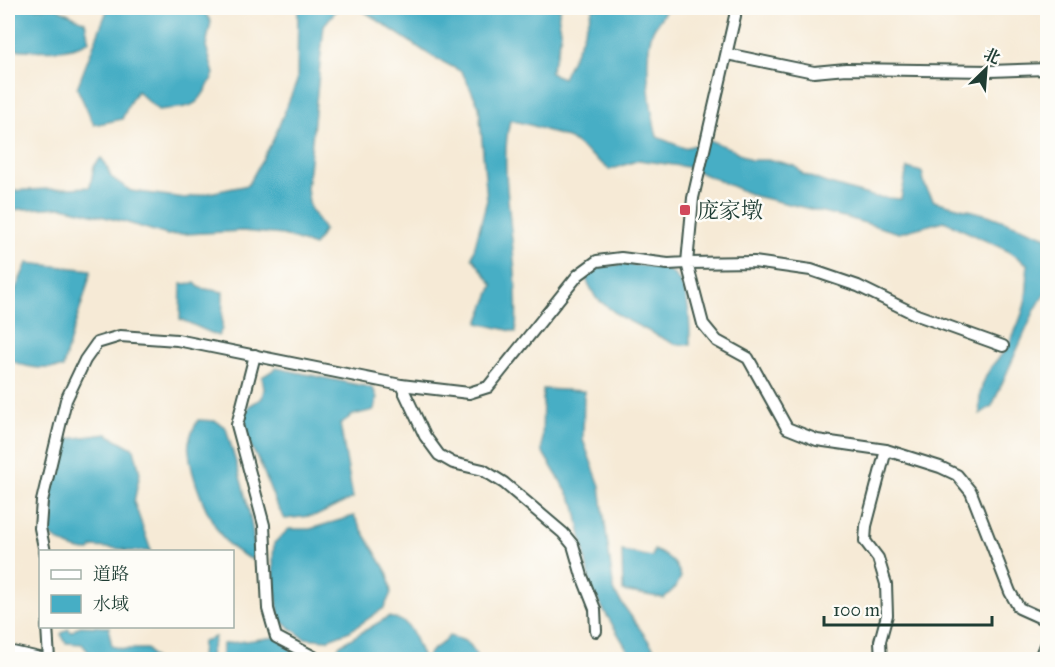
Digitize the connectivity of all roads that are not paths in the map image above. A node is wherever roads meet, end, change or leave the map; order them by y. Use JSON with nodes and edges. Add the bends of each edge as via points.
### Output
{"nodes":[{"id":1,"x":735,"y":8,"type":"edge"},
{"id":2,"x":727,"y":54,"type":"junction"},
{"id":3,"x":1047,"y":69,"type":"edge"},
{"id":4,"x":687,"y":263,"type":"junction"},
{"id":5,"x":1004,"y":346,"type":"dead end"},
{"id":6,"x":255,"y":356,"type":"junction"},
{"id":7,"x":400,"y":385,"type":"junction"},
{"id":8,"x":886,"y":450,"type":"junction"},
{"id":9,"x":45,"y":550,"type":"edge"},
{"id":10,"x":1047,"y":621,"type":"edge"},
{"id":11,"x":47,"y":628,"type":"edge"},
{"id":12,"x":596,"y":631,"type":"dead end"},
{"id":13,"x":1047,"y":638,"type":"edge"},
{"id":14,"x":8,"y":651,"type":"edge"},
{"id":15,"x":49,"y":660,"type":"edge"},
{"id":16,"x":314,"y":660,"type":"edge"},
{"id":17,"x":881,"y":660,"type":"edge"},
{"id":18,"x":1039,"y":660,"type":"edge"}],
"edges":[{"from":1,"to":2,"type":"street"},
{"from":2,"to":3,"type":"street","via":[[814,72]]},
{"from":2,"to":4,"type":"street","via":[[693,198]]},
{"from":4,"to":5,"type":"street","via":[[754,262],[811,270],[858,286],[917,315]]},
{"from":4,"to":7,"type":"street","via":[[621,258],[597,261],[578,275],[488,387],[469,393]]},
{"from":4,"to":8,"type":"street","via":[[703,324],[717,341],[748,358],[787,428],[817,440]]},
{"from":6,"to":7,"type":"street"},
{"from":6,"to":9,"type":"street","via":[[177,340],[120,336],[97,343],[84,360],[66,400],[42,501],[40,528]]},
{"from":6,"to":16,"type":"street","via":[[237,425],[264,525],[268,609],[276,637]]},
{"from":7,"to":12,"type":"street","via":[[439,455],[453,463],[483,470],[504,483],[573,545],[595,609]]},
{"from":8,"to":10,"type":"street","via":[[957,475],[971,492],[1018,608]]},
{"from":8,"to":17,"type":"street","via":[[865,541],[878,558],[886,584],[887,615],[880,641]]},
{"from":11,"to":15,"type":"street"},
{"from":13,"to":18,"type":"street"},
{"from":14,"to":15,"type":"street"}]}
